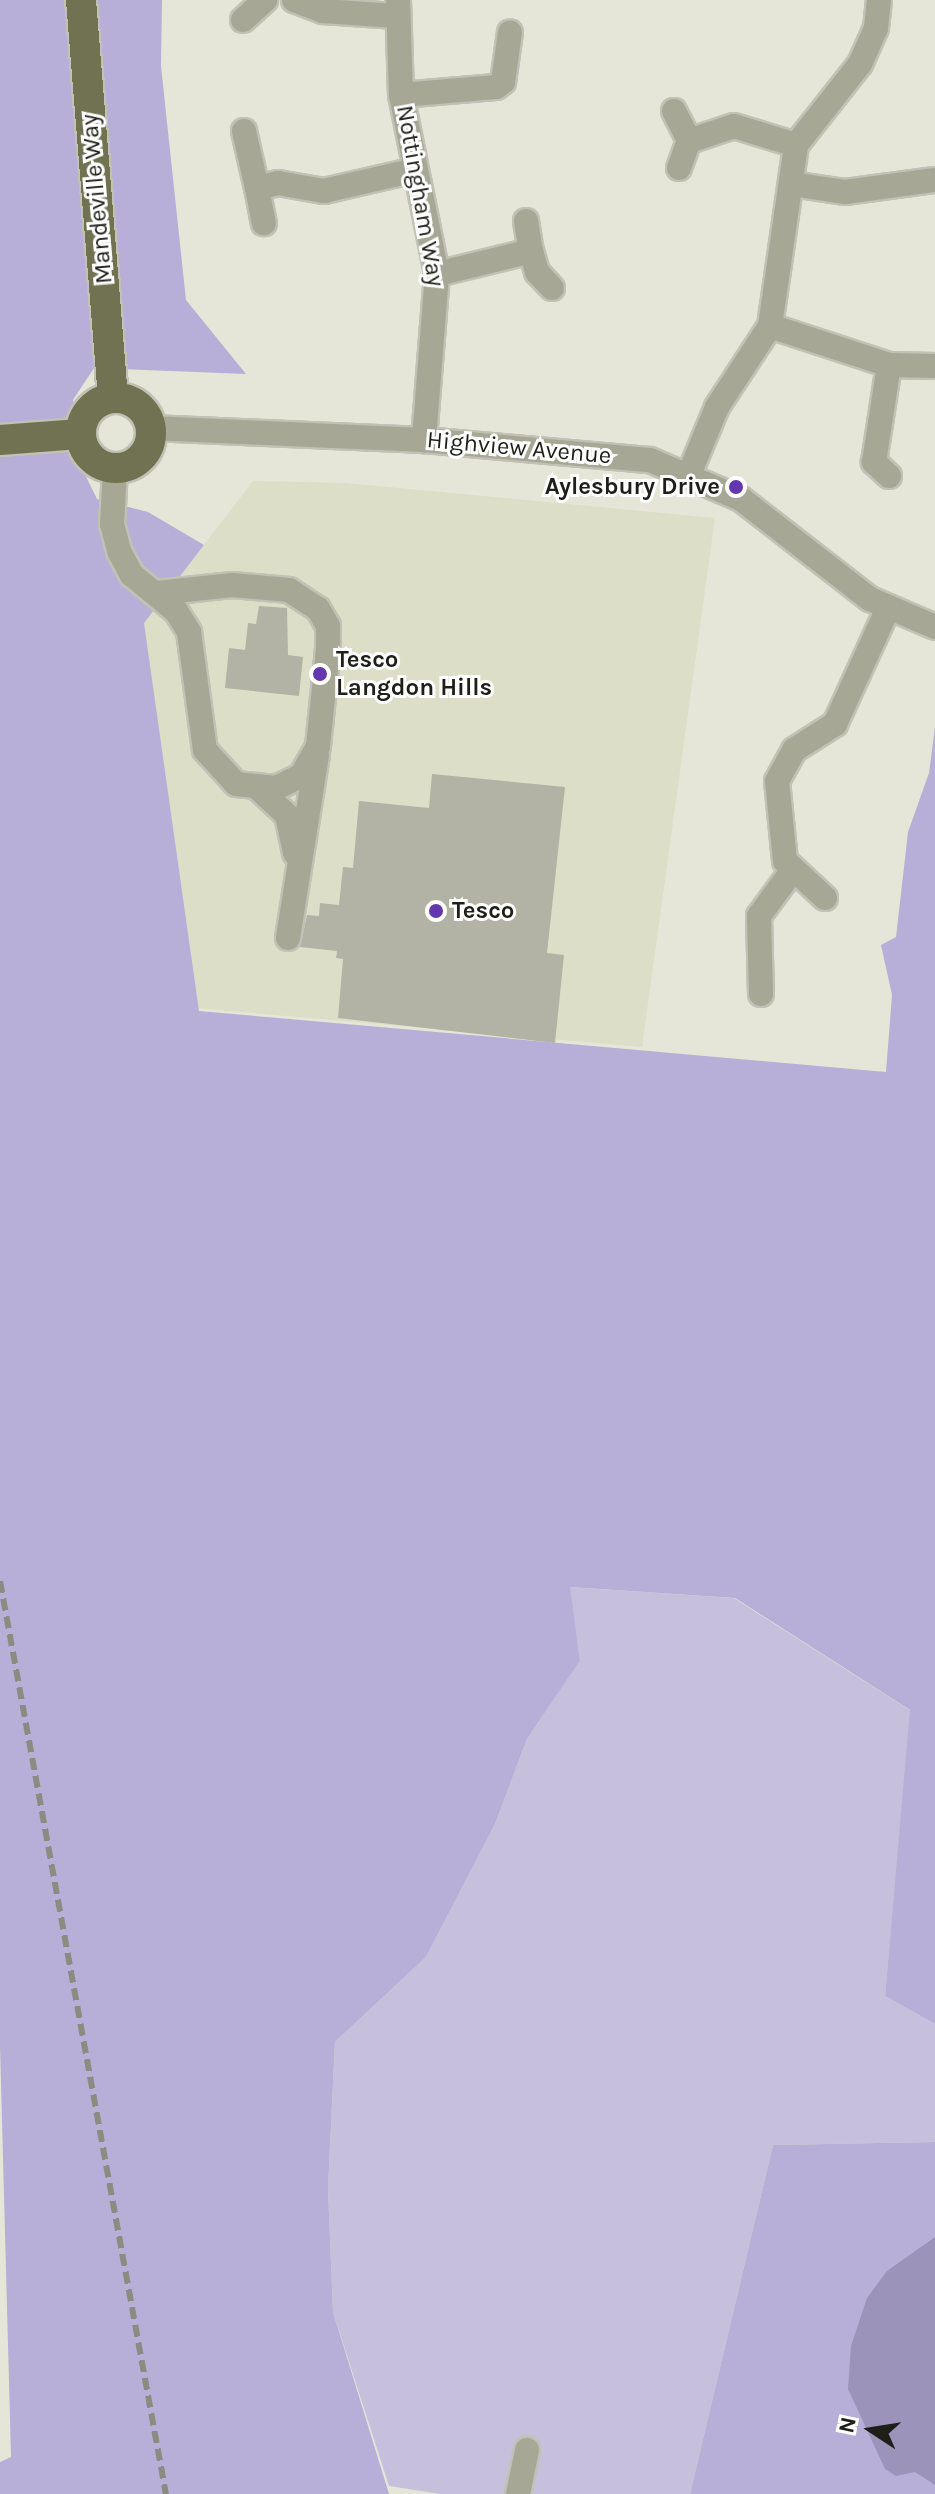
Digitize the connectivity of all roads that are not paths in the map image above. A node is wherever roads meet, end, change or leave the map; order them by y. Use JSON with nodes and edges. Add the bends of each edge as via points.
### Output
{"nodes":[{"id":1,"x":81,"y":0,"type":"edge"},
{"id":2,"x":265,"y":0,"type":"edge"},
{"id":3,"x":294,"y":0,"type":"edge"},
{"id":4,"x":879,"y":0,"type":"edge"},
{"id":5,"x":397,"y":8,"type":"edge"},
{"id":6,"x":243,"y":20,"type":"dead end"},
{"id":7,"x":510,"y":32,"type":"dead end"},
{"id":8,"x":401,"y":95,"type":"junction"},
{"id":9,"x":674,"y":111,"type":"dead end"},
{"id":10,"x":244,"y":131,"type":"dead end"},
{"id":11,"x":689,"y":141,"type":"junction"},
{"id":12,"x":796,"y":145,"type":"junction"},
{"id":13,"x":679,"y":168,"type":"dead end"},
{"id":14,"x":415,"y":170,"type":"junction"},
{"id":15,"x":935,"y":180,"type":"edge"},
{"id":16,"x":792,"y":184,"type":"junction"},
{"id":17,"x":257,"y":188,"type":"junction"},
{"id":18,"x":526,"y":221,"type":"dead end"},
{"id":19,"x":264,"y":223,"type":"dead end"},
{"id":20,"x":531,"y":251,"type":"junction"},
{"id":21,"x":437,"y":274,"type":"junction"},
{"id":22,"x":552,"y":288,"type":"dead end"},
{"id":23,"x":770,"y":326,"type":"junction"},
{"id":24,"x":889,"y":365,"type":"junction"},
{"id":25,"x":931,"y":367,"type":"edge"},
{"id":26,"x":113,"y":398,"type":"junction"},
{"id":27,"x":151,"y":428,"type":"junction"},
{"id":28,"x":80,"y":434,"type":"junction"},
{"id":29,"x":0,"y":440,"type":"edge"},
{"id":30,"x":424,"y":440,"type":"junction"},
{"id":31,"x":115,"y":469,"type":"junction"},
{"id":32,"x":690,"y":472,"type":"junction"},
{"id":33,"x":889,"y":476,"type":"dead end"},
{"id":34,"x":157,"y":593,"type":"junction"},
{"id":35,"x":888,"y":608,"type":"junction"},
{"id":36,"x":935,"y":627,"type":"edge"},
{"id":37,"x":318,"y":746,"type":"junction"},
{"id":38,"x":259,"y":789,"type":"junction"},
{"id":39,"x":296,"y":867,"type":"junction"},
{"id":40,"x":792,"y":871,"type":"junction"},
{"id":41,"x":825,"y":898,"type":"dead end"},
{"id":42,"x":288,"y":938,"type":"dead end"},
{"id":43,"x":761,"y":994,"type":"dead end"},
{"id":44,"x":527,"y":2450,"type":"dead end"},
{"id":45,"x":518,"y":2494,"type":"edge"}],
"edges":[{"from":1,"to":26,"type":"main road","name":"Mandeville Way"},
{"from":2,"to":6,"type":"street"},
{"from":3,"to":5,"type":"street","via":[[323,11]]},
{"from":4,"to":12,"type":"street","via":[[876,28],[860,64]]},
{"from":5,"to":8,"type":"street","name":"Nottingham Way"},
{"from":7,"to":8,"type":"street","via":[[503,82]]},
{"from":8,"to":14,"type":"street","name":"Nottingham Way"},
{"from":9,"to":11,"type":"street"},
{"from":10,"to":17,"type":"street"},
{"from":11,"to":12,"type":"street","via":[[734,126]]},
{"from":11,"to":13,"type":"street"},
{"from":12,"to":16,"type":"street"},
{"from":14,"to":17,"type":"street","via":[[324,191],[278,183]]},
{"from":14,"to":21,"type":"street","name":"Nottingham Way"},
{"from":15,"to":16,"type":"street","via":[[845,192]]},
{"from":16,"to":23,"type":"street"},
{"from":17,"to":19,"type":"street"},
{"from":18,"to":20,"type":"street"},
{"from":20,"to":21,"type":"street"},
{"from":20,"to":22,"type":"street","via":[[537,272]]},
{"from":21,"to":30,"type":"street","name":"Nottingham Way"},
{"from":23,"to":24,"type":"street"},
{"from":23,"to":32,"type":"street","via":[[717,407]]},
{"from":24,"to":25,"type":"street"},
{"from":24,"to":33,"type":"street","via":[[874,462]]},
{"from":26,"to":27,"type":"main road","via":[[139,407]]},
{"from":26,"to":28,"type":"main road","via":[[85,415]]},
{"from":27,"to":30,"type":"street","name":"Highview Avenue"},
{"from":27,"to":31,"type":"main road","via":[[142,457]]},
{"from":28,"to":29,"type":"main road"},
{"from":28,"to":31,"type":"main road","via":[[91,459]]},
{"from":30,"to":32,"type":"street","name":"Highview Avenue","via":[[631,457]]},
{"from":31,"to":34,"type":"street","via":[[112,524],[119,551],[132,575]]},
{"from":32,"to":35,"type":"street","name":"Highview Avenue","via":[[741,499]]},
{"from":34,"to":37,"type":"street","via":[[232,585],[307,598],[328,626]]},
{"from":34,"to":38,"type":"street","via":[[189,632],[205,750],[236,784]]},
{"from":35,"to":36,"type":"street","name":"Highview Avenue"},
{"from":35,"to":40,"type":"street","via":[[835,724],[783,764],[779,846]]},
{"from":37,"to":38,"type":"street","via":[[301,776]]},
{"from":37,"to":39,"type":"street"},
{"from":38,"to":39,"type":"street","via":[[287,815]]},
{"from":39,"to":42,"type":"street"},
{"from":40,"to":41,"type":"street"},
{"from":40,"to":43,"type":"street","via":[[759,916]]},
{"from":44,"to":45,"type":"street"}]}
